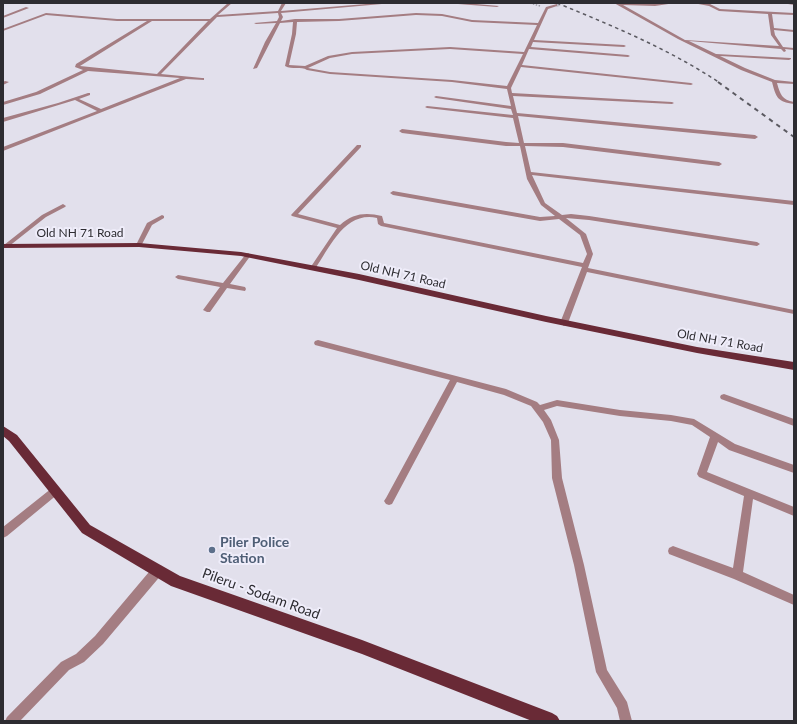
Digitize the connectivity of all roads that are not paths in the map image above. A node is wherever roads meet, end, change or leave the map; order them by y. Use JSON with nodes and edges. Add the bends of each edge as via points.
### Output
{"nodes":[{"id":1,"x":230,"y":3,"type":"edge"},
{"id":2,"x":284,"y":3,"type":"edge"},
{"id":3,"x":310,"y":3,"type":"edge"},
{"id":4,"x":391,"y":3,"type":"edge"},
{"id":5,"x":448,"y":3,"type":"edge"},
{"id":6,"x":673,"y":3,"type":"edge"},
{"id":7,"x":695,"y":3,"type":"edge"},
{"id":8,"x":784,"y":3,"type":"edge"},
{"id":9,"x":788,"y":3,"type":"edge"},
{"id":10,"x":561,"y":4,"type":"edge"},
{"id":11,"x":617,"y":4,"type":"edge"},
{"id":12,"x":794,"y":4,"type":"edge"},
{"id":13,"x":333,"y":5,"type":"edge"},
{"id":14,"x":497,"y":6,"type":"dead end"},
{"id":15,"x":27,"y":8,"type":"dead end"},
{"id":16,"x":307,"y":10,"type":"junction"},
{"id":17,"x":279,"y":12,"type":"junction"},
{"id":18,"x":770,"y":14,"type":"junction"},
{"id":19,"x":794,"y":14,"type":"edge"},
{"id":20,"x":447,"y":16,"type":"junction"},
{"id":21,"x":3,"y":17,"type":"edge"},
{"id":22,"x":212,"y":18,"type":"junction"},
{"id":23,"x":151,"y":20,"type":"junction"},
{"id":24,"x":295,"y":20,"type":"junction"},
{"id":25,"x":256,"y":22,"type":"dead end"},
{"id":26,"x":278,"y":22,"type":"junction"},
{"id":27,"x":539,"y":24,"type":"junction"},
{"id":28,"x":773,"y":29,"type":"junction"},
{"id":29,"x":3,"y":30,"type":"edge"},
{"id":30,"x":794,"y":31,"type":"edge"},
{"id":31,"x":682,"y":40,"type":"junction"},
{"id":32,"x":532,"y":41,"type":"junction"},
{"id":33,"x":624,"y":46,"type":"dead end"},
{"id":34,"x":782,"y":48,"type":"junction"},
{"id":35,"x":527,"y":50,"type":"junction"},
{"id":36,"x":794,"y":50,"type":"edge"},
{"id":37,"x":712,"y":54,"type":"junction"},
{"id":38,"x":628,"y":56,"type":"dead end"},
{"id":39,"x":792,"y":60,"type":"edge"},
{"id":40,"x":520,"y":66,"type":"junction"},
{"id":41,"x":306,"y":67,"type":"junction"},
{"id":42,"x":255,"y":68,"type":"dead end"},
{"id":43,"x":88,"y":69,"type":"junction"},
{"id":44,"x":158,"y":76,"type":"junction"},
{"id":45,"x":186,"y":78,"type":"junction"},
{"id":46,"x":202,"y":79,"type":"dead end"},
{"id":47,"x":774,"y":81,"type":"junction"},
{"id":48,"x":794,"y":83,"type":"edge"},
{"id":49,"x":692,"y":84,"type":"dead end"},
{"id":50,"x":510,"y":88,"type":"junction"},
{"id":51,"x":88,"y":94,"type":"dead end"},
{"id":52,"x":511,"y":94,"type":"junction"},
{"id":53,"x":436,"y":97,"type":"dead end"},
{"id":54,"x":76,"y":99,"type":"junction"},
{"id":55,"x":794,"y":103,"type":"edge"},
{"id":56,"x":3,"y":104,"type":"edge"},
{"id":57,"x":672,"y":104,"type":"dead end"},
{"id":58,"x":427,"y":107,"type":"dead end"},
{"id":59,"x":102,"y":111,"type":"junction"},
{"id":60,"x":515,"y":113,"type":"junction"},
{"id":61,"x":3,"y":120,"type":"edge"},
{"id":62,"x":402,"y":131,"type":"dead end"},
{"id":63,"x":755,"y":137,"type":"dead end"},
{"id":64,"x":522,"y":144,"type":"junction"},
{"id":65,"x":359,"y":146,"type":"dead end"},
{"id":66,"x":3,"y":149,"type":"edge"},
{"id":67,"x":719,"y":164,"type":"dead end"},
{"id":68,"x":528,"y":173,"type":"junction"},
{"id":69,"x":393,"y":193,"type":"dead end"},
{"id":70,"x":794,"y":203,"type":"edge"},
{"id":71,"x":63,"y":206,"type":"dead end"},
{"id":72,"x":162,"y":217,"type":"dead end"},
{"id":73,"x":561,"y":218,"type":"junction"},
{"id":74,"x":341,"y":227,"type":"junction"},
{"id":75,"x":757,"y":244,"type":"dead end"},
{"id":76,"x":139,"y":245,"type":"junction"},
{"id":77,"x":5,"y":246,"type":"edge"},
{"id":78,"x":248,"y":255,"type":"junction"},
{"id":79,"x":313,"y":268,"type":"junction"},
{"id":80,"x":585,"y":268,"type":"junction"},
{"id":81,"x":178,"y":277,"type":"dead end"},
{"id":82,"x":225,"y":285,"type":"junction"},
{"id":83,"x":242,"y":288,"type":"dead end"},
{"id":84,"x":207,"y":310,"type":"dead end"},
{"id":85,"x":794,"y":312,"type":"edge"},
{"id":86,"x":564,"y":323,"type":"junction"},
{"id":87,"x":318,"y":343,"type":"dead end"},
{"id":88,"x":794,"y":366,"type":"edge"},
{"id":89,"x":455,"y":378,"type":"junction"},
{"id":90,"x":724,"y":397,"type":"dead end"},
{"id":91,"x":538,"y":409,"type":"junction"},
{"id":92,"x":794,"y":423,"type":"edge"},
{"id":93,"x":3,"y":430,"type":"edge"},
{"id":94,"x":715,"y":437,"type":"junction"},
{"id":95,"x":794,"y":469,"type":"edge"},
{"id":96,"x":55,"y":491,"type":"junction"},
{"id":97,"x":749,"y":494,"type":"junction"},
{"id":98,"x":389,"y":501,"type":"dead end"},
{"id":99,"x":794,"y":512,"type":"edge"},
{"id":100,"x":3,"y":533,"type":"edge"},
{"id":101,"x":673,"y":551,"type":"dead end"},
{"id":102,"x":158,"y":570,"type":"junction"},
{"id":103,"x":737,"y":575,"type":"junction"},
{"id":104,"x":794,"y":600,"type":"edge"},
{"id":105,"x":11,"y":721,"type":"edge"},
{"id":106,"x":552,"y":721,"type":"edge"},
{"id":107,"x":626,"y":721,"type":"edge"}],
"edges":[{"from":1,"to":22,"type":"street"},
{"from":2,"to":17,"type":"street"},
{"from":3,"to":16,"type":"street"},
{"from":4,"to":13,"type":"street"},
{"from":5,"to":14,"type":"street"},
{"from":5,"to":20,"type":"street"},
{"from":6,"to":11,"type":"street"},
{"from":7,"to":18,"type":"street","via":[[710,5],[719,10]]},
{"from":8,"to":9,"type":"street"},
{"from":9,"to":12,"type":"street"},
{"from":10,"to":27,"type":"street","via":[[547,8]]},
{"from":11,"to":31,"type":"street"},
{"from":13,"to":16,"type":"street"},
{"from":15,"to":21,"type":"street"},
{"from":16,"to":17,"type":"street"},
{"from":17,"to":22,"type":"street"},
{"from":17,"to":26,"type":"street","via":[[281,17]]},
{"from":18,"to":19,"type":"street"},
{"from":18,"to":28,"type":"street"},
{"from":20,"to":24,"type":"street","via":[[416,14],[339,20]]},
{"from":20,"to":27,"type":"street","via":[[472,21]]},
{"from":22,"to":23,"type":"street"},
{"from":22,"to":44,"type":"street"},
{"from":23,"to":29,"type":"street","via":[[46,14]]},
{"from":23,"to":43,"type":"street","via":[[77,67]]},
{"from":24,"to":26,"type":"street"},
{"from":24,"to":41,"type":"street","via":[[288,66]]},
{"from":25,"to":26,"type":"street"},
{"from":26,"to":42,"type":"street"},
{"from":27,"to":32,"type":"street"},
{"from":28,"to":30,"type":"street"},
{"from":28,"to":34,"type":"street","via":[[773,35]]},
{"from":31,"to":34,"type":"street"},
{"from":31,"to":37,"type":"street"},
{"from":32,"to":33,"type":"street"},
{"from":32,"to":35,"type":"street"},
{"from":34,"to":36,"type":"street"},
{"from":34,"to":39,"type":"street"},
{"from":35,"to":38,"type":"street"},
{"from":35,"to":40,"type":"street"},
{"from":35,"to":41,"type":"street","via":[[450,48],[352,53],[328,57]]},
{"from":37,"to":39,"type":"street"},
{"from":37,"to":47,"type":"street"},
{"from":40,"to":49,"type":"street"},
{"from":40,"to":50,"type":"street"},
{"from":41,"to":50,"type":"street","via":[[312,71],[330,73],[452,81]]},
{"from":43,"to":44,"type":"street"},
{"from":43,"to":56,"type":"street","via":[[38,93]]},
{"from":44,"to":45,"type":"street"},
{"from":45,"to":46,"type":"street"},
{"from":45,"to":59,"type":"street"},
{"from":47,"to":48,"type":"street"},
{"from":47,"to":55,"type":"street","via":[[779,98]]},
{"from":50,"to":52,"type":"street"},
{"from":51,"to":54,"type":"street"},
{"from":52,"to":57,"type":"street"},
{"from":52,"to":60,"type":"street"},
{"from":53,"to":60,"type":"street"},
{"from":54,"to":59,"type":"street"},
{"from":54,"to":61,"type":"street"},
{"from":58,"to":60,"type":"street"},
{"from":59,"to":66,"type":"street"},
{"from":60,"to":63,"type":"street"},
{"from":60,"to":64,"type":"street"},
{"from":62,"to":64,"type":"street"},
{"from":64,"to":67,"type":"street","via":[[563,145]]},
{"from":64,"to":68,"type":"street"},
{"from":65,"to":74,"type":"street","via":[[294,215]]},
{"from":68,"to":70,"type":"street"},
{"from":68,"to":73,"type":"street","via":[[543,204]]},
{"from":69,"to":73,"type":"street","via":[[540,219]]},
{"from":71,"to":77,"type":"street","via":[[44,216]]},
{"from":72,"to":76,"type":"street","via":[[149,224]]},
{"from":73,"to":75,"type":"street","via":[[589,218]]},
{"from":73,"to":80,"type":"street","via":[[583,234],[590,254]]},
{"from":74,"to":79,"type":"street"},
{"from":74,"to":80,"type":"street","via":[[363,214],[375,215],[380,217],[381,224]]},
{"from":76,"to":77,"type":"main road","name":"Old NH 71 Road"},
{"from":76,"to":78,"type":"main road","name":"Old NH 71 Road"},
{"from":78,"to":79,"type":"main road","name":"Old NH 71 Road"},
{"from":78,"to":82,"type":"street"},
{"from":79,"to":86,"type":"main road","name":"Old NH 71 Road"},
{"from":80,"to":85,"type":"street"},
{"from":80,"to":86,"type":"street"},
{"from":81,"to":82,"type":"street"},
{"from":82,"to":83,"type":"street"},
{"from":82,"to":84,"type":"street"},
{"from":86,"to":88,"type":"main road","name":"Old NH 71 Road"},
{"from":87,"to":89,"type":"street"},
{"from":89,"to":91,"type":"street","via":[[506,392],[534,404]]},
{"from":89,"to":98,"type":"street"},
{"from":90,"to":92,"type":"street"},
{"from":91,"to":94,"type":"street","via":[[557,403],[671,418],[694,422]]},
{"from":91,"to":107,"type":"street","via":[[547,420],[555,440],[557,478],[602,672],[623,706]]},
{"from":93,"to":96,"type":"main road","name":"Pileru - Sodam Road","via":[[14,438]]},
{"from":94,"to":95,"type":"street","via":[[732,447]]},
{"from":94,"to":97,"type":"street","via":[[702,474]]},
{"from":96,"to":100,"type":"street"},
{"from":96,"to":102,"type":"main road","name":"Pileru - Sodam Road","via":[[86,529]]},
{"from":97,"to":99,"type":"street"},
{"from":97,"to":103,"type":"street"},
{"from":101,"to":103,"type":"street"},
{"from":102,"to":105,"type":"street","via":[[99,640],[80,658],[65,666]]},
{"from":102,"to":106,"type":"main road","name":"Pileru - Sodam Road","via":[[176,581],[362,647]]},
{"from":103,"to":104,"type":"street"}]}
